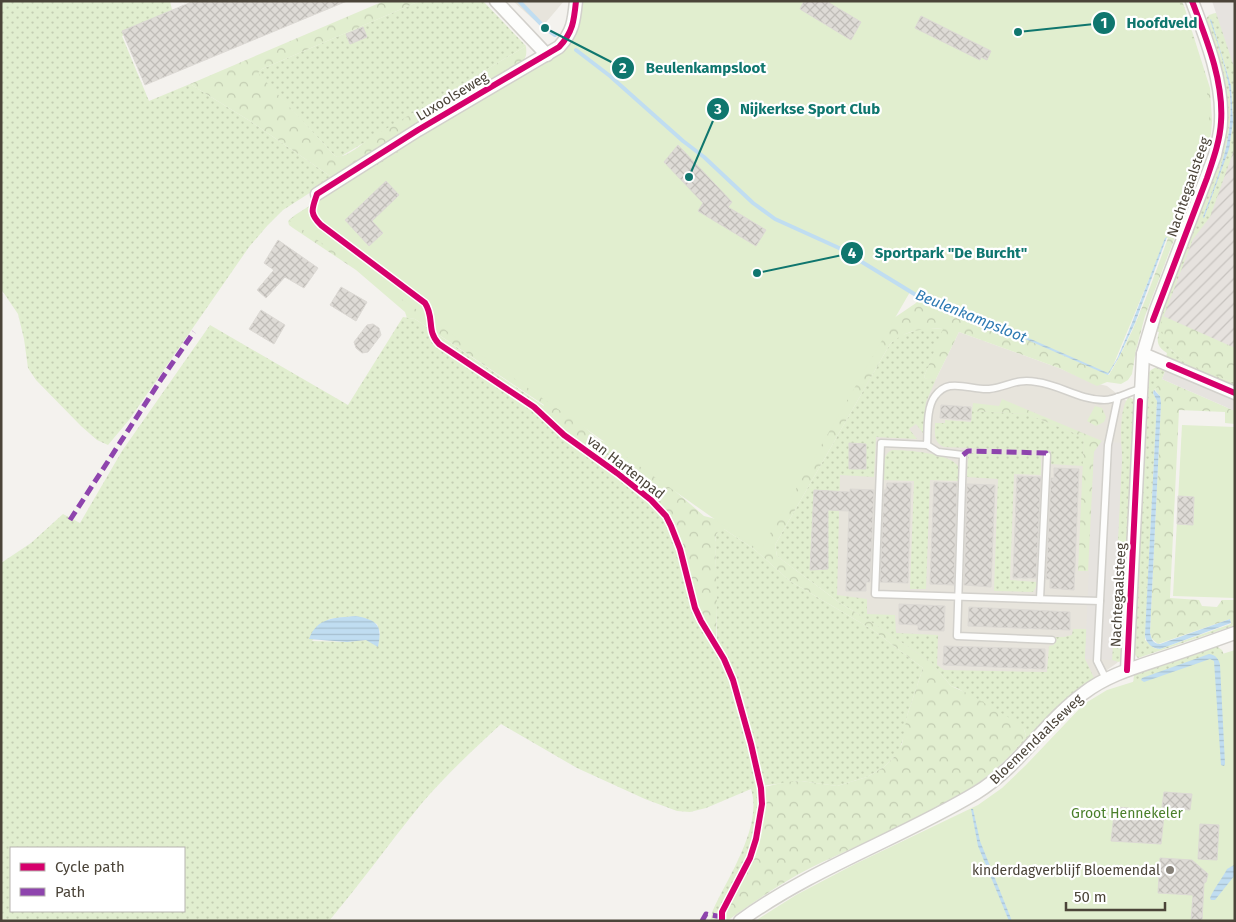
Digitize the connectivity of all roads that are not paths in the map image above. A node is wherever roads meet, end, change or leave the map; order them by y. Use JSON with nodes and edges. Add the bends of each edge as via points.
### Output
{"nodes":[{"id":1,"x":496,"y":1,"type":"edge"},
{"id":2,"x":576,"y":1,"type":"edge"},
{"id":3,"x":1192,"y":1,"type":"edge"},
{"id":4,"x":547,"y":54,"type":"junction"},
{"id":5,"x":317,"y":194,"type":"dead end"},
{"id":6,"x":1143,"y":354,"type":"junction"},
{"id":7,"x":1141,"y":389,"type":"junction"},
{"id":8,"x":1235,"y":393,"type":"edge"},
{"id":9,"x":1118,"y":397,"type":"junction"},
{"id":10,"x":927,"y":445,"type":"junction"},
{"id":11,"x":1047,"y":455,"type":"dead end"},
{"id":12,"x":958,"y":597,"type":"junction"},
{"id":13,"x":1040,"y":599,"type":"junction"},
{"id":14,"x":1100,"y":601,"type":"junction"},
{"id":15,"x":1235,"y":633,"type":"edge"},
{"id":16,"x":1052,"y":640,"type":"dead end"},
{"id":17,"x":1127,"y":670,"type":"junction"},
{"id":18,"x":1106,"y":679,"type":"junction"},
{"id":19,"x":740,"y":921,"type":"edge"}],
"edges":[{"from":1,"to":4,"type":"street"},
{"from":2,"to":4,"type":"street","name":"Luxoolseweg","via":[[572,30],[559,47]]},
{"from":3,"to":6,"type":"street","name":"Nachtegaalsteeg","via":[[1218,80],[1220,131],[1215,155],[1156,310]]},
{"from":4,"to":5,"type":"street","name":"Luxoolseweg"},
{"from":6,"to":7,"type":"street","name":"Nachtegaalsteeg"},
{"from":6,"to":8,"type":"street"},
{"from":7,"to":9,"type":"lane"},
{"from":7,"to":17,"type":"street","name":"Nachtegaalsteeg"},
{"from":9,"to":10,"type":"lane","via":[[1097,399],[1026,380],[987,389],[949,386],[939,392],[931,404]]},
{"from":9,"to":14,"type":"lane","name":"Nachtegaalsteeg","via":[[1108,445]]},
{"from":10,"to":12,"type":"lane","name":"Nachtegaalsteeg","via":[[938,452],[963,455]]},
{"from":10,"to":12,"type":"lane","name":"Nachtegaalsteeg","via":[[881,443],[875,594]]},
{"from":11,"to":13,"type":"lane"},
{"from":12,"to":13,"type":"lane","name":"Nachtegaalsteeg"},
{"from":12,"to":16,"type":"lane","name":"Nachtegaalsteeg","via":[[957,636]]},
{"from":13,"to":14,"type":"lane","name":"Nachtegaalsteeg"},
{"from":14,"to":18,"type":"lane","name":"Nachtegaalsteeg","via":[[1097,661]]},
{"from":15,"to":17,"type":"street","name":"Bloemendaalseweg"},
{"from":17,"to":18,"type":"street","name":"Bloemendaalseweg"},
{"from":18,"to":19,"type":"street","name":"Bloemendaalseweg","via":[[1068,706],[1016,761],[981,790],[793,888]]}]}
